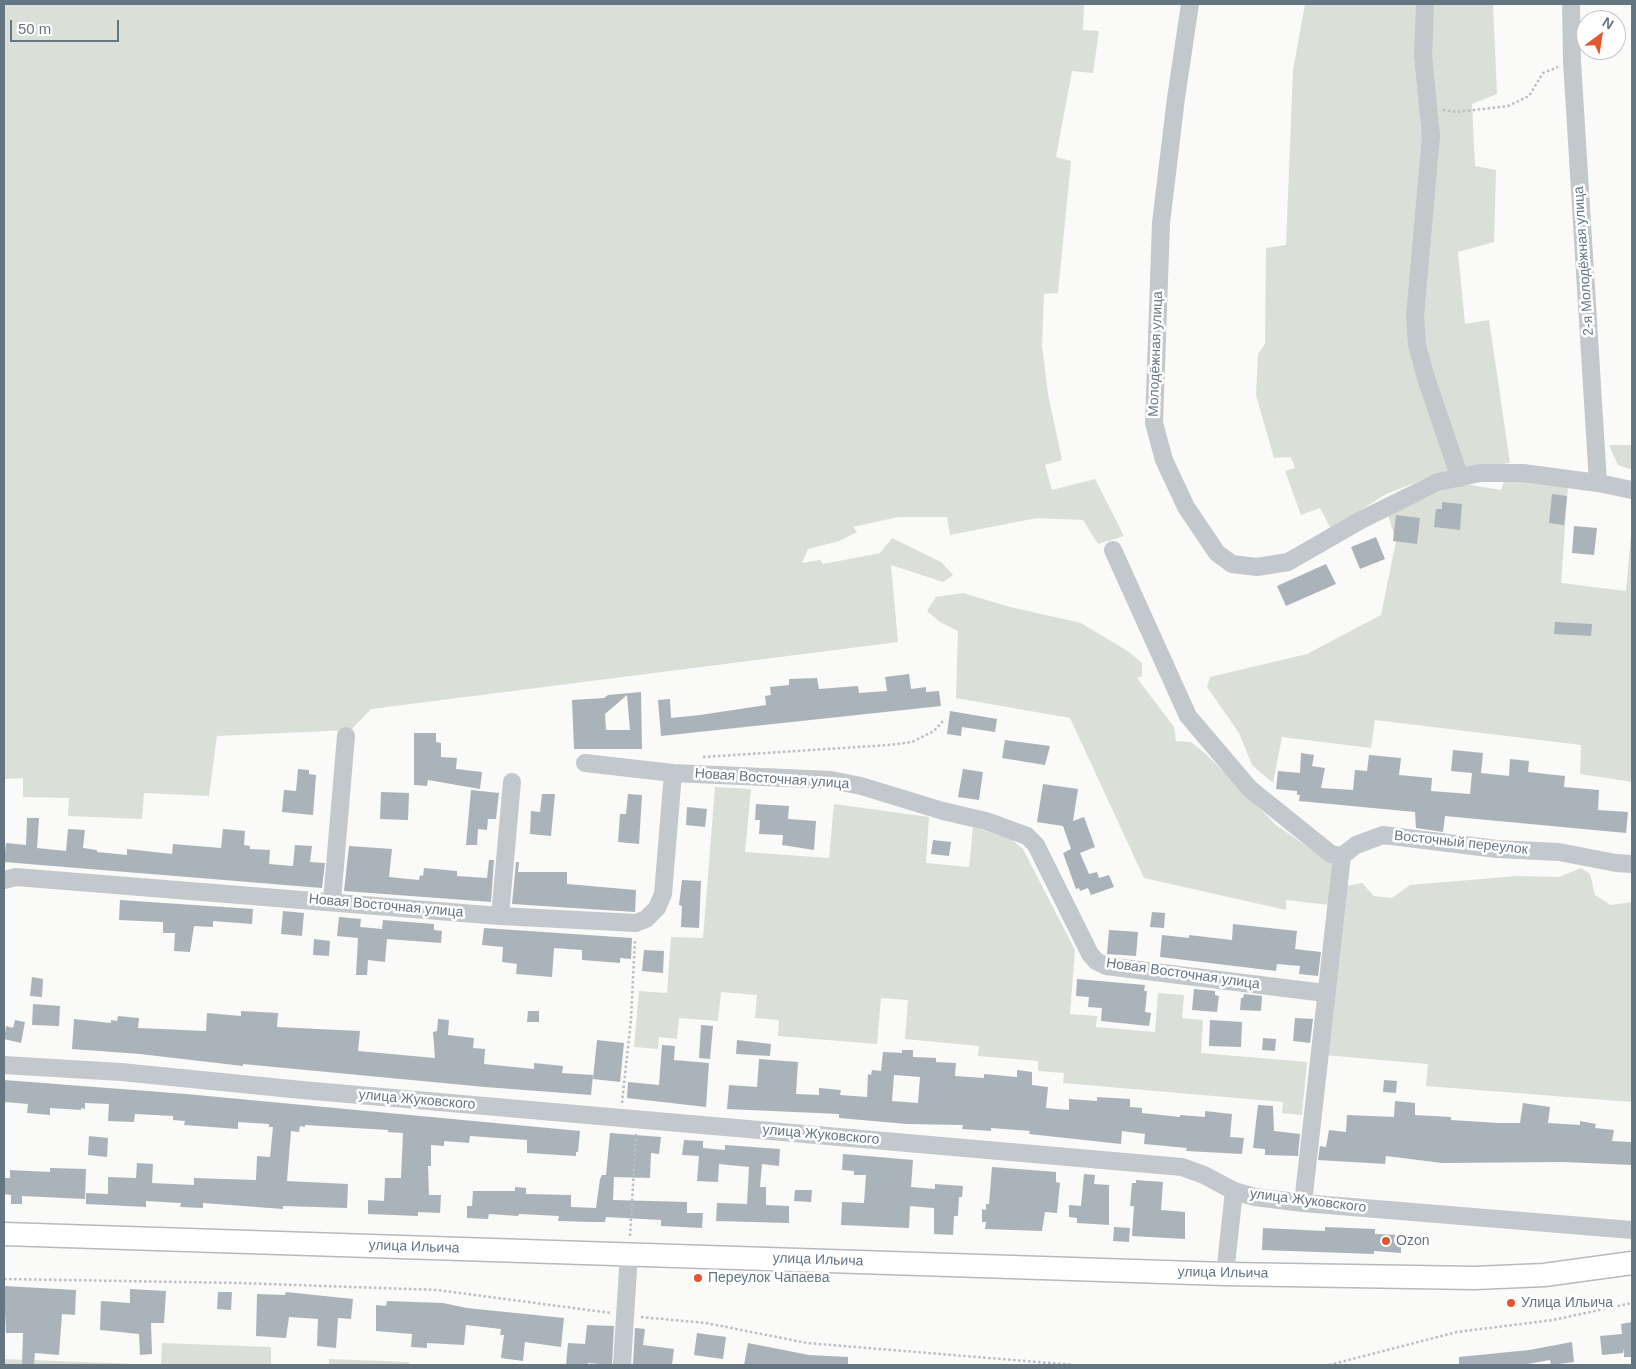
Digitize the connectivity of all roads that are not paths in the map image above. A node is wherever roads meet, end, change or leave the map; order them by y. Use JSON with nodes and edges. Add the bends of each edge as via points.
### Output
{"nodes":[{"id":1,"x":1190,"y":4,"type":"edge"},
{"id":2,"x":1425,"y":4,"type":"edge"},
{"id":3,"x":1571,"y":4,"type":"edge"},
{"id":4,"x":1460,"y":478,"type":"junction"},
{"id":5,"x":1598,"y":483,"type":"junction"},
{"id":6,"x":1632,"y":490,"type":"edge"},
{"id":7,"x":1112,"y":550,"type":"dead end"},
{"id":8,"x":346,"y":736,"type":"dead end"},
{"id":9,"x":586,"y":763,"type":"dead end"},
{"id":10,"x":673,"y":773,"type":"junction"},
{"id":11,"x":512,"y":782,"type":"dead end"},
{"id":12,"x":1342,"y":856,"type":"junction"},
{"id":13,"x":1624,"y":863,"type":"edge"},
{"id":14,"x":4,"y":880,"type":"edge"},
{"id":15,"x":332,"y":901,"type":"junction"},
{"id":16,"x":500,"y":916,"type":"junction"},
{"id":17,"x":1325,"y":993,"type":"junction"},
{"id":18,"x":4,"y":1065,"type":"edge"},
{"id":19,"x":1234,"y":1191,"type":"junction"},
{"id":20,"x":1303,"y":1203,"type":"junction"},
{"id":21,"x":1632,"y":1230,"type":"edge"},
{"id":22,"x":4,"y":1234,"type":"edge"},
{"id":23,"x":629,"y":1253,"type":"junction"},
{"id":24,"x":1632,"y":1263,"type":"edge"},
{"id":25,"x":1225,"y":1274,"type":"junction"},
{"id":26,"x":622,"y":1365,"type":"edge"}],
"edges":[{"from":1,"to":4,"type":"street","name":"Молодёжная улица","via":[[1161,223],[1154,423],[1164,460],[1186,507],[1217,553],[1232,564],[1257,567],[1288,562],[1438,482]]},
{"from":2,"to":4,"type":"street","via":[[1423,55],[1431,136],[1415,316],[1417,345]]},
{"from":3,"to":5,"type":"street","name":"2-я Молодёжная улица"},
{"from":4,"to":5,"type":"street","name":"Молодёжная улица","via":[[1480,473],[1523,473]]},
{"from":5,"to":6,"type":"street"},
{"from":7,"to":12,"type":"street","via":[[1188,716],[1250,789],[1311,840],[1331,854]]},
{"from":8,"to":15,"type":"street"},
{"from":9,"to":10,"type":"street","name":"Новая Восточная улица"},
{"from":10,"to":16,"type":"street","name":"Новая Восточная улица","via":[[663,894],[657,908],[646,919],[636,923]]},
{"from":10,"to":17,"type":"street","name":"Новая Восточная улица","via":[[831,780],[986,821],[1027,836],[1036,844],[1096,961],[1106,966]]},
{"from":11,"to":16,"type":"street"},
{"from":12,"to":13,"type":"street","name":"Восточный переулок","via":[[1356,845],[1383,835],[1559,852]]},
{"from":12,"to":17,"type":"street"},
{"from":14,"to":15,"type":"street","name":"Новая Восточная улица","via":[[16,877]]},
{"from":15,"to":16,"type":"street","name":"Новая Восточная улица"},
{"from":17,"to":20,"type":"street"},
{"from":18,"to":19,"type":"street","name":"улица Жуковского","via":[[121,1072],[1182,1167]]},
{"from":19,"to":20,"type":"street","name":"улица Жуковского"},
{"from":19,"to":25,"type":"street"},
{"from":20,"to":21,"type":"street","name":"улица Жуковского"},
{"from":22,"to":23,"type":"main road","name":"улица Ильича"},
{"from":23,"to":25,"type":"main road","name":"улица Ильича"},
{"from":23,"to":26,"type":"street"},
{"from":24,"to":25,"type":"main road","name":"улица Ильича","via":[[1544,1275],[1475,1278]]}]}
